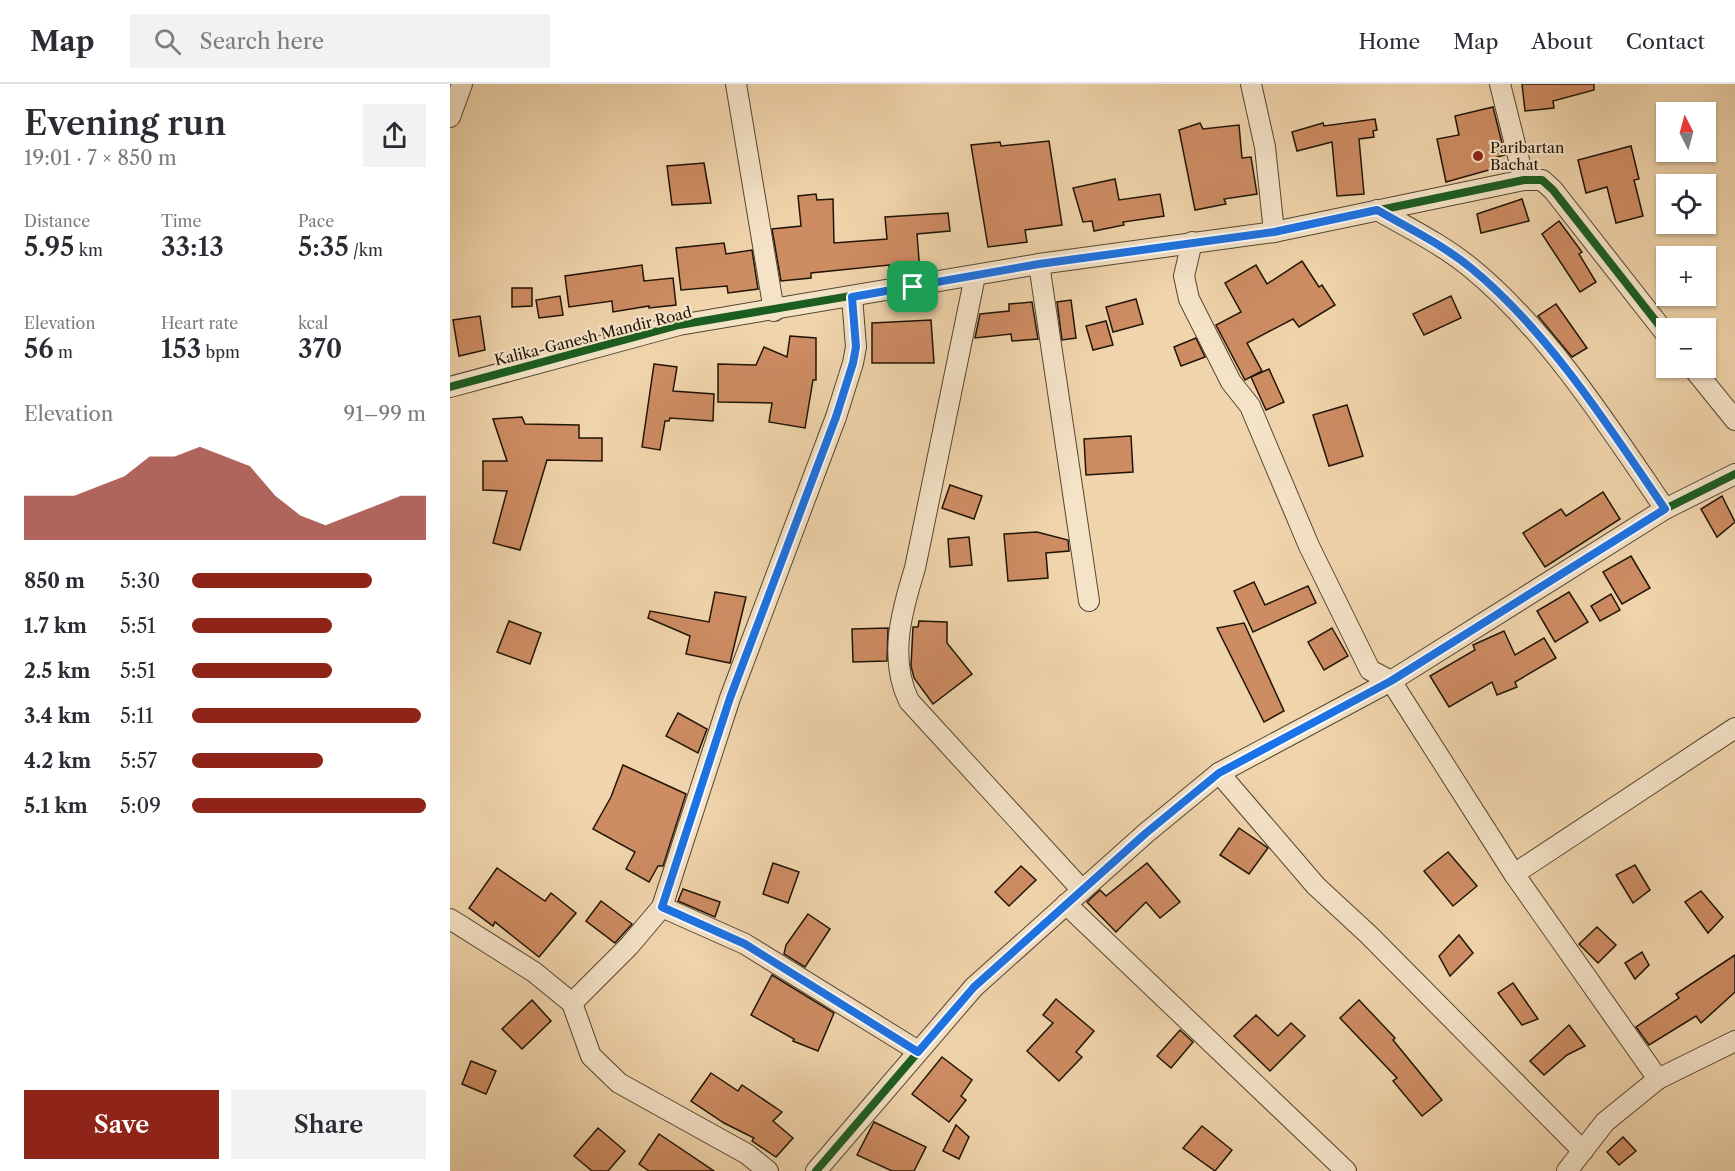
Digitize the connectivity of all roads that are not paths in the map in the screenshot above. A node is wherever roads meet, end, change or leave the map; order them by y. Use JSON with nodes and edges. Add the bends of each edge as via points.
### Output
{"nodes":[{"id":1,"x":462,"y":84,"type":"edge"},
{"id":2,"x":736,"y":84,"type":"edge"},
{"id":3,"x":1251,"y":84,"type":"edge"},
{"id":4,"x":1500,"y":84,"type":"edge"},
{"id":5,"x":450,"y":117,"type":"edge"},
{"id":6,"x":1524,"y":180,"type":"junction"},
{"id":7,"x":1377,"y":210,"type":"junction"},
{"id":8,"x":1274,"y":232,"type":"junction"},
{"id":9,"x":1192,"y":242,"type":"junction"},
{"id":10,"x":1039,"y":264,"type":"junction"},
{"id":11,"x":975,"y":276,"type":"junction"},
{"id":12,"x":852,"y":297,"type":"junction"},
{"id":13,"x":774,"y":311,"type":"junction"},
{"id":14,"x":1656,"y":321,"type":"edge"},
{"id":15,"x":1701,"y":378,"type":"edge"},
{"id":16,"x":450,"y":387,"type":"edge"},
{"id":17,"x":1735,"y":420,"type":"edge"},
{"id":18,"x":1735,"y":474,"type":"edge"},
{"id":19,"x":1665,"y":509,"type":"junction"},
{"id":20,"x":1089,"y":601,"type":"dead end"},
{"id":21,"x":1391,"y":681,"type":"junction"},
{"id":22,"x":1735,"y":728,"type":"edge"},
{"id":23,"x":1219,"y":773,"type":"junction"},
{"id":24,"x":1514,"y":874,"type":"junction"},
{"id":25,"x":1082,"y":890,"type":"junction"},
{"id":26,"x":1066,"y":904,"type":"junction"},
{"id":27,"x":662,"y":907,"type":"junction"},
{"id":28,"x":450,"y":919,"type":"edge"},
{"id":29,"x":572,"y":1003,"type":"junction"},
{"id":30,"x":1735,"y":1041,"type":"edge"},
{"id":31,"x":918,"y":1052,"type":"junction"},
{"id":32,"x":1658,"y":1079,"type":"junction"},
{"id":33,"x":1583,"y":1151,"type":"junction"},
{"id":34,"x":768,"y":1171,"type":"edge"},
{"id":35,"x":816,"y":1171,"type":"edge"},
{"id":36,"x":1346,"y":1171,"type":"edge"},
{"id":37,"x":1568,"y":1171,"type":"edge"}],
"edges":[{"from":1,"to":5,"type":"street"},
{"from":2,"to":13,"type":"street"},
{"from":3,"to":8,"type":"street","via":[[1265,147]]},
{"from":4,"to":6,"type":"street"},
{"from":6,"to":7,"type":"street","name":"Kalika-Ganesh Mandir Road"},
{"from":6,"to":14,"type":"street","name":"Kalika-Ganesh Mandir Road","via":[[1542,180],[1553,190]]},
{"from":7,"to":8,"type":"street","name":"Kalika-Ganesh Mandir Road"},
{"from":7,"to":19,"type":"street","via":[[1470,267],[1515,310],[1595,406]]},
{"from":8,"to":9,"type":"street","name":"Kalika-Ganesh Mandir Road"},
{"from":9,"to":10,"type":"street","name":"Kalika-Ganesh Mandir Road"},
{"from":9,"to":21,"type":"street","via":[[1184,276],[1189,299],[1231,382],[1250,406],[1309,546],[1370,670]]},
{"from":10,"to":11,"type":"street","name":"Kalika-Ganesh Mandir Road"},
{"from":10,"to":20,"type":"street"},
{"from":11,"to":12,"type":"street","name":"Kalika-Ganesh Mandir Road"},
{"from":11,"to":25,"type":"street","via":[[915,568],[901,612],[899,681],[909,701]]},
{"from":12,"to":13,"type":"street","name":"Kalika-Ganesh Mandir Road"},
{"from":12,"to":27,"type":"street","via":[[856,347],[849,374],[730,698]]},
{"from":13,"to":16,"type":"street","name":"Kalika-Ganesh Mandir Road","via":[[679,326]]},
{"from":15,"to":17,"type":"street"},
{"from":18,"to":19,"type":"street"},
{"from":19,"to":21,"type":"street"},
{"from":21,"to":23,"type":"street"},
{"from":21,"to":24,"type":"street"},
{"from":22,"to":24,"type":"street"},
{"from":23,"to":25,"type":"street"},
{"from":23,"to":33,"type":"street","via":[[1317,886]]},
{"from":24,"to":32,"type":"street"},
{"from":25,"to":26,"type":"street"},
{"from":26,"to":31,"type":"street","via":[[974,987]]},
{"from":26,"to":36,"type":"street"},
{"from":27,"to":29,"type":"street"},
{"from":27,"to":31,"type":"street","via":[[745,944]]},
{"from":28,"to":29,"type":"street","via":[[534,972]]},
{"from":29,"to":34,"type":"street","via":[[591,1056],[619,1083],[747,1154]]},
{"from":30,"to":32,"type":"street"},
{"from":31,"to":35,"type":"street"},
{"from":32,"to":33,"type":"street","via":[[1605,1122]]},
{"from":33,"to":37,"type":"street"}]}
